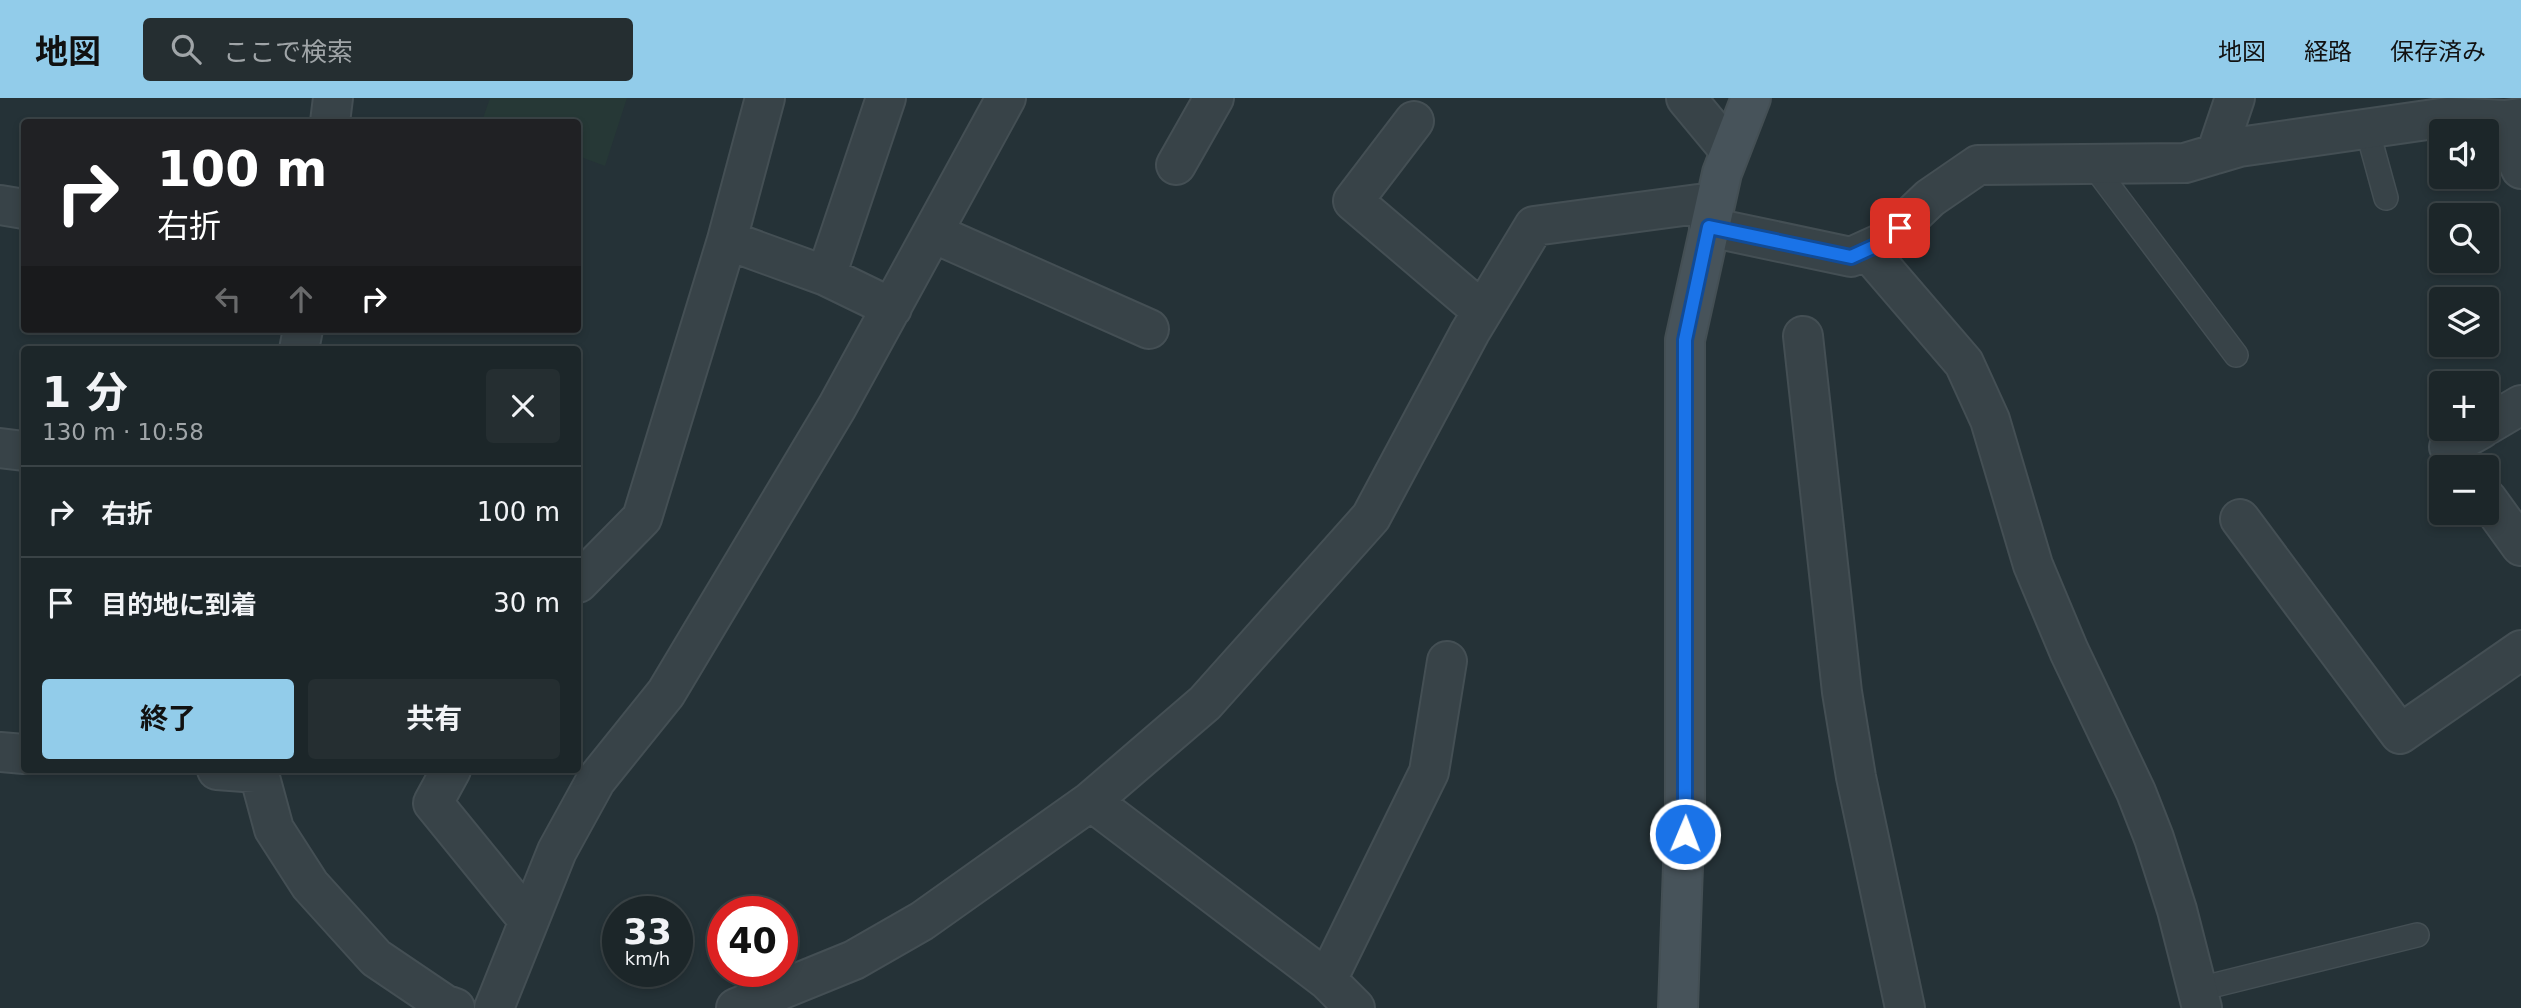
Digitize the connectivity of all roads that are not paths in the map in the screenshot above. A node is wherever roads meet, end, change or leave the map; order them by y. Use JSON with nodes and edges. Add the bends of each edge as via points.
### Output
{"nodes":[{"id":1,"x":332,"y":98,"type":"edge"},
{"id":2,"x":765,"y":98,"type":"edge"},
{"id":3,"x":886,"y":98,"type":"edge"},
{"id":4,"x":1006,"y":98,"type":"edge"},
{"id":5,"x":1214,"y":98,"type":"edge"},
{"id":6,"x":1686,"y":98,"type":"edge"},
{"id":7,"x":1751,"y":98,"type":"edge"},
{"id":8,"x":2235,"y":98,"type":"edge"},
{"id":9,"x":330,"y":119,"type":"edge"},
{"id":10,"x":2510,"y":119,"type":"edge"},
{"id":11,"x":1414,"y":121,"type":"dead end"},
{"id":12,"x":2367,"y":129,"type":"junction"},
{"id":13,"x":1730,"y":151,"type":"junction"},
{"id":14,"x":2216,"y":154,"type":"junction"},
{"id":15,"x":1176,"y":165,"type":"dead end"},
{"id":16,"x":2093,"y":165,"type":"junction"},
{"id":17,"x":2521,"y":169,"type":"edge"},
{"id":18,"x":2386,"y":198,"type":"dead end"},
{"id":19,"x":0,"y":205,"type":"edge"},
{"id":20,"x":21,"y":208,"type":"edge"},
{"id":21,"x":1703,"y":215,"type":"junction"},
{"id":22,"x":933,"y":233,"type":"junction"},
{"id":23,"x":727,"y":240,"type":"junction"},
{"id":24,"x":1867,"y":250,"type":"junction"},
{"id":25,"x":826,"y":276,"type":"junction"},
{"id":26,"x":892,"y":308,"type":"junction"},
{"id":27,"x":1482,"y":311,"type":"junction"},
{"id":28,"x":1149,"y":329,"type":"dead end"},
{"id":29,"x":1803,"y":336,"type":"dead end"},
{"id":30,"x":2236,"y":355,"type":"dead end"},
{"id":31,"x":2521,"y":405,"type":"edge"},
{"id":32,"x":2499,"y":418,"type":"edge"},
{"id":33,"x":2460,"y":441,"type":"edge"},
{"id":34,"x":0,"y":448,"type":"edge"},
{"id":35,"x":21,"y":451,"type":"edge"},
{"id":36,"x":2455,"y":455,"type":"edge"},
{"id":37,"x":2499,"y":516,"type":"edge"},
{"id":38,"x":2240,"y":519,"type":"dead end"},
{"id":39,"x":2521,"y":546,"type":"edge"},
{"id":40,"x":581,"y":580,"type":"edge"},
{"id":41,"x":2521,"y":650,"type":"edge"},
{"id":42,"x":1447,"y":661,"type":"dead end"},
{"id":43,"x":0,"y":752,"type":"edge"},
{"id":44,"x":21,"y":754,"type":"edge"},
{"id":45,"x":258,"y":773,"type":"edge"},
{"id":46,"x":449,"y":773,"type":"edge"},
{"id":47,"x":1091,"y":801,"type":"junction"},
{"id":48,"x":529,"y":921,"type":"junction"},
{"id":49,"x":2417,"y":935,"type":"dead end"},
{"id":50,"x":1327,"y":980,"type":"junction"},
{"id":51,"x":2201,"y":999,"type":"edge"},
{"id":52,"x":455,"y":1008,"type":"edge"},
{"id":53,"x":494,"y":1008,"type":"edge"},
{"id":54,"x":736,"y":1008,"type":"edge"},
{"id":55,"x":1355,"y":1008,"type":"edge"},
{"id":56,"x":1678,"y":1008,"type":"edge"},
{"id":57,"x":1905,"y":1008,"type":"edge"}],
"edges":[{"from":1,"to":9,"type":"street"},
{"from":2,"to":23,"type":"street"},
{"from":3,"to":25,"type":"street"},
{"from":4,"to":22,"type":"street"},
{"from":5,"to":15,"type":"street"},
{"from":6,"to":13,"type":"street"},
{"from":7,"to":13,"type":"street"},
{"from":8,"to":14,"type":"street"},
{"from":10,"to":12,"type":"street","via":[[2448,117]]},
{"from":10,"to":17,"type":"street"},
{"from":11,"to":27,"type":"street","via":[[1353,201]]},
{"from":12,"to":14,"type":"street"},
{"from":12,"to":18,"type":"lane"},
{"from":13,"to":21,"type":"street"},
{"from":14,"to":16,"type":"street","via":[[2185,163]]},
{"from":16,"to":24,"type":"street","via":[[1978,165],[1930,198],[1884,242]]},
{"from":16,"to":30,"type":"lane"},
{"from":19,"to":20,"type":"street"},
{"from":21,"to":24,"type":"street","via":[[1851,257]]},
{"from":21,"to":27,"type":"street","via":[[1534,226]]},
{"from":21,"to":56,"type":"street","via":[[1685,340],[1685,809]]},
{"from":22,"to":26,"type":"street"},
{"from":22,"to":28,"type":"street"},
{"from":23,"to":25,"type":"street"},
{"from":23,"to":40,"type":"street","via":[[642,519]]},
{"from":24,"to":51,"type":"street","via":[[1964,363],[1990,420],[2033,565],[2154,838]]},
{"from":25,"to":26,"type":"street"},
{"from":26,"to":48,"type":"street","via":[[666,694],[596,780],[557,851]]},
{"from":27,"to":47,"type":"street","via":[[1371,517],[1205,703]]},
{"from":29,"to":57,"type":"street","via":[[1842,692]]},
{"from":31,"to":32,"type":"street"},
{"from":33,"to":36,"type":"street","via":[[2449,447]]},
{"from":34,"to":35,"type":"street"},
{"from":37,"to":39,"type":"street"},
{"from":38,"to":41,"type":"street","via":[[2400,734]]},
{"from":42,"to":50,"type":"street","via":[[1429,772]]},
{"from":43,"to":44,"type":"street"},
{"from":45,"to":52,"type":"street","via":[[274,829],[310,885],[376,958]]},
{"from":46,"to":48,"type":"street","via":[[433,803]]},
{"from":47,"to":50,"type":"street"},
{"from":47,"to":54,"type":"street","via":[[922,921],[854,960]]},
{"from":48,"to":53,"type":"street"},
{"from":49,"to":51,"type":"lane"},
{"from":50,"to":55,"type":"street"}]}
